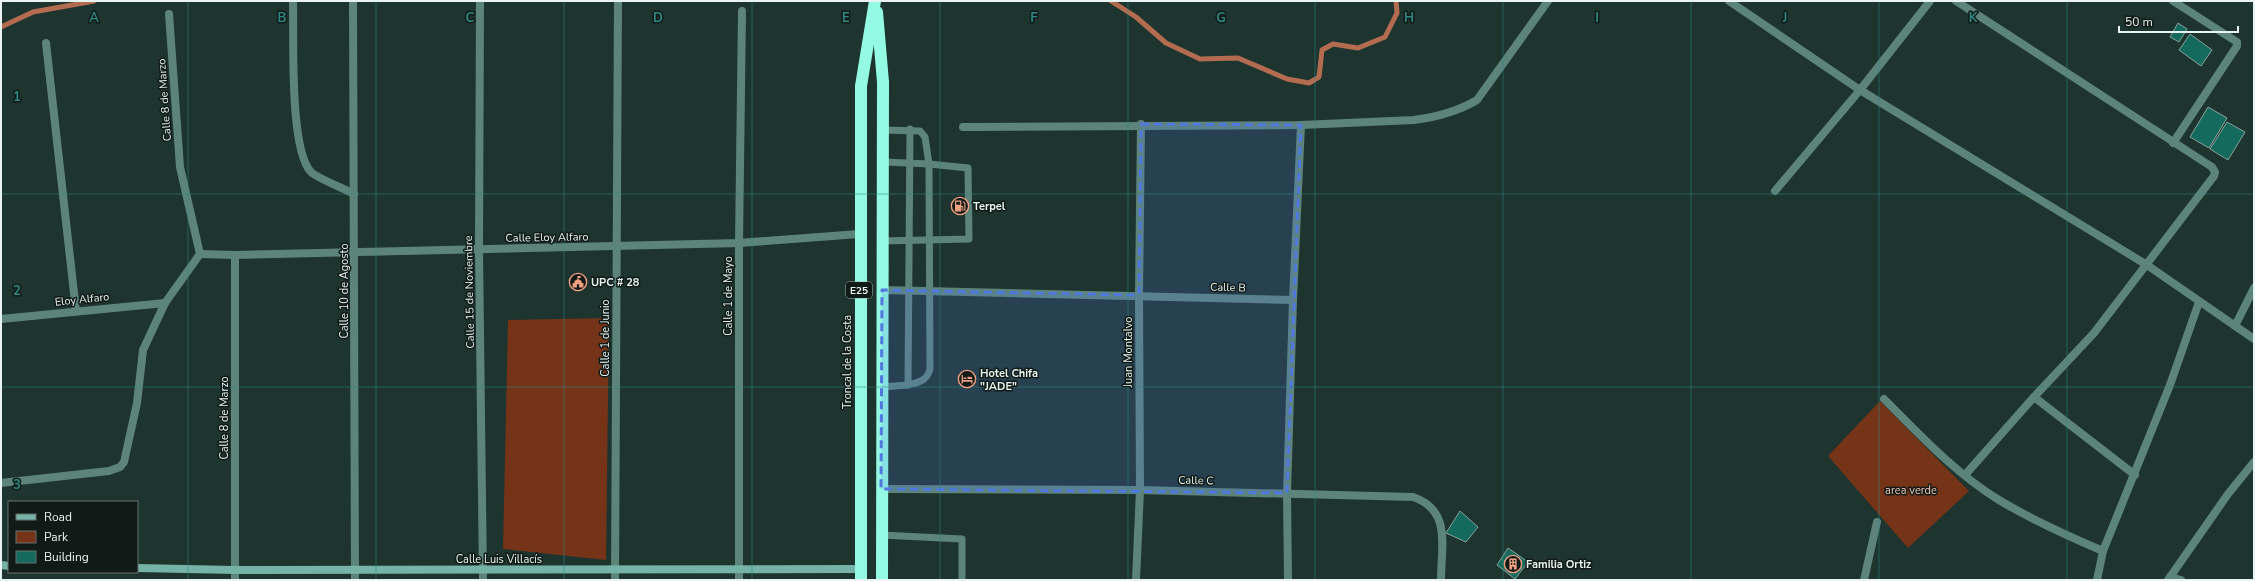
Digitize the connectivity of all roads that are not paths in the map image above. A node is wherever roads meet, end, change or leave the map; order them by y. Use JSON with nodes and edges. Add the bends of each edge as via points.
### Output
{"nodes":[{"id":1,"x":293,"y":1,"type":"edge"},
{"id":2,"x":353,"y":1,"type":"edge"},
{"id":3,"x":618,"y":1,"type":"edge"},
{"id":4,"x":875,"y":1,"type":"edge"},
{"id":5,"x":1548,"y":1,"type":"edge"},
{"id":6,"x":1728,"y":1,"type":"edge"},
{"id":7,"x":1930,"y":1,"type":"edge"},
{"id":8,"x":1956,"y":1,"type":"edge"},
{"id":9,"x":2173,"y":1,"type":"edge"},
{"id":10,"x":480,"y":3,"type":"dead end"},
{"id":11,"x":742,"y":11,"type":"dead end"},
{"id":12,"x":169,"y":14,"type":"dead end"},
{"id":13,"x":46,"y":43,"type":"dead end"},
{"id":14,"x":1860,"y":90,"type":"junction"},
{"id":15,"x":1141,"y":124,"type":"junction"},
{"id":16,"x":1301,"y":125,"type":"junction"},
{"id":17,"x":963,"y":127,"type":"dead end"},
{"id":18,"x":883,"y":130,"type":"junction"},
{"id":19,"x":910,"y":130,"type":"junction"},
{"id":20,"x":2173,"y":143,"type":"junction"},
{"id":21,"x":884,"y":162,"type":"junction"},
{"id":22,"x":910,"y":163,"type":"junction"},
{"id":23,"x":929,"y":164,"type":"junction"},
{"id":24,"x":1775,"y":191,"type":"dead end"},
{"id":25,"x":354,"y":194,"type":"junction"},
{"id":26,"x":859,"y":234,"type":"junction"},
{"id":27,"x":882,"y":240,"type":"junction"},
{"id":28,"x":909,"y":240,"type":"junction"},
{"id":29,"x":930,"y":240,"type":"junction"},
{"id":30,"x":739,"y":243,"type":"junction"},
{"id":31,"x":616,"y":246,"type":"junction"},
{"id":32,"x":479,"y":250,"type":"junction"},
{"id":33,"x":355,"y":253,"type":"junction"},
{"id":34,"x":200,"y":254,"type":"junction"},
{"id":35,"x":235,"y":256,"type":"junction"},
{"id":36,"x":2147,"y":265,"type":"junction"},
{"id":37,"x":2254,"y":288,"type":"edge"},
{"id":38,"x":882,"y":290,"type":"junction"},
{"id":39,"x":909,"y":290,"type":"junction"},
{"id":40,"x":930,"y":291,"type":"junction"},
{"id":41,"x":1139,"y":295,"type":"junction"},
{"id":42,"x":1293,"y":300,"type":"junction"},
{"id":43,"x":2199,"y":302,"type":"junction"},
{"id":44,"x":165,"y":303,"type":"junction"},
{"id":45,"x":76,"y":311,"type":"junction"},
{"id":46,"x":1,"y":319,"type":"edge"},
{"id":47,"x":2235,"y":326,"type":"junction"},
{"id":48,"x":2254,"y":339,"type":"edge"},
{"id":49,"x":908,"y":385,"type":"junction"},
{"id":50,"x":882,"y":386,"type":"junction"},
{"id":51,"x":2034,"y":397,"type":"junction"},
{"id":52,"x":1884,"y":399,"type":"dead end"},
{"id":53,"x":2254,"y":462,"type":"edge"},
{"id":54,"x":1965,"y":475,"type":"junction"},
{"id":55,"x":2135,"y":475,"type":"junction"},
{"id":56,"x":1,"y":483,"type":"edge"},
{"id":57,"x":882,"y":489,"type":"junction"},
{"id":58,"x":1140,"y":490,"type":"junction"},
{"id":59,"x":1287,"y":493,"type":"junction"},
{"id":60,"x":1877,"y":522,"type":"dead end"},
{"id":61,"x":881,"y":535,"type":"junction"},
{"id":62,"x":2103,"y":551,"type":"junction"},
{"id":63,"x":138,"y":568,"type":"edge"},
{"id":64,"x":235,"y":570,"type":"junction"},
{"id":65,"x":356,"y":570,"type":"junction"},
{"id":66,"x":483,"y":570,"type":"junction"},
{"id":67,"x":615,"y":570,"type":"junction"},
{"id":68,"x":739,"y":570,"type":"junction"},
{"id":69,"x":861,"y":574,"type":"edge"},
{"id":70,"x":2169,"y":579,"type":"edge"},
{"id":71,"x":235,"y":580,"type":"edge"},
{"id":72,"x":355,"y":580,"type":"edge"},
{"id":73,"x":483,"y":580,"type":"edge"},
{"id":74,"x":615,"y":580,"type":"edge"},
{"id":75,"x":739,"y":580,"type":"edge"},
{"id":76,"x":882,"y":580,"type":"edge"},
{"id":77,"x":962,"y":580,"type":"edge"},
{"id":78,"x":1136,"y":580,"type":"edge"},
{"id":79,"x":1288,"y":580,"type":"edge"},
{"id":80,"x":1441,"y":580,"type":"edge"},
{"id":81,"x":1864,"y":580,"type":"edge"},
{"id":82,"x":2097,"y":580,"type":"edge"},
{"id":83,"x":2181,"y":580,"type":"edge"}],
"edges":[{"from":1,"to":25,"type":"street","via":[[296,131],[301,155],[311,172]]},
{"from":2,"to":25,"type":"street","name":"Calle 10 de Agosto"},
{"from":3,"to":31,"type":"street","name":"Calle 1 de Junio"},
{"from":4,"to":18,"type":"highway","name":"Troncal de la Costa","number":"E25","via":[[882,65]]},
{"from":4,"to":26,"type":"highway","name":"Troncal de la Costa","number":"E25","via":[[861,86]]},
{"from":5,"to":16,"type":"street","via":[[1477,100],[1464,108],[1431,118],[1414,120]]},
{"from":6,"to":14,"type":"street"},
{"from":7,"to":14,"type":"street"},
{"from":8,"to":20,"type":"street"},
{"from":9,"to":20,"type":"street","via":[[2237,42],[2235,51]]},
{"from":10,"to":32,"type":"street","name":"Calle 15 de Noviembre"},
{"from":11,"to":30,"type":"street","name":"Calle 1 de Mayo"},
{"from":12,"to":34,"type":"street","name":"Calle 8 de Marzo","via":[[180,167]]},
{"from":13,"to":45,"type":"street"},
{"from":14,"to":24,"type":"street"},
{"from":14,"to":36,"type":"street"},
{"from":15,"to":16,"type":"street"},
{"from":15,"to":17,"type":"street"},
{"from":15,"to":41,"type":"street","name":"Juan Montalvo"},
{"from":16,"to":42,"type":"street"},
{"from":18,"to":19,"type":"lane"},
{"from":18,"to":21,"type":"highway","name":"Troncal de la Costa","number":"E25"},
{"from":19,"to":22,"type":"lane"},
{"from":19,"to":23,"type":"lane","via":[[920,131],[925,137]]},
{"from":20,"to":36,"type":"street","via":[[2212,167],[2215,172]]},
{"from":21,"to":22,"type":"lane"},
{"from":21,"to":27,"type":"highway","name":"Troncal de la Costa","number":"E25"},
{"from":22,"to":23,"type":"lane"},
{"from":22,"to":28,"type":"lane"},
{"from":23,"to":29,"type":"lane"},
{"from":23,"to":29,"type":"lane","via":[[968,168],[969,239]]},
{"from":25,"to":33,"type":"street","name":"Calle 10 de Agosto"},
{"from":26,"to":30,"type":"street","name":"Calle Eloy Alfaro"},
{"from":26,"to":69,"type":"highway","name":"Troncal de la Costa","number":"E25"},
{"from":27,"to":28,"type":"lane"},
{"from":27,"to":38,"type":"highway","name":"Troncal de la Costa","number":"E25"},
{"from":28,"to":29,"type":"lane"},
{"from":28,"to":39,"type":"lane"},
{"from":29,"to":40,"type":"lane"},
{"from":30,"to":31,"type":"street","name":"Calle Eloy Alfaro"},
{"from":30,"to":68,"type":"street","name":"Calle 1 de Mayo"},
{"from":31,"to":32,"type":"street","name":"Calle Eloy Alfaro"},
{"from":31,"to":67,"type":"street","name":"Calle 1 de Junio"},
{"from":32,"to":33,"type":"street","name":"Calle Eloy Alfaro"},
{"from":32,"to":66,"type":"street","name":"Calle 15 de Noviembre"},
{"from":33,"to":35,"type":"street","name":"Calle Eloy Alfaro"},
{"from":33,"to":65,"type":"street","name":"Calle 10 de Agosto"},
{"from":34,"to":35,"type":"street"},
{"from":34,"to":44,"type":"street"},
{"from":35,"to":64,"type":"street","name":"Calle 8 de Marzo"},
{"from":36,"to":43,"type":"street"},
{"from":36,"to":51,"type":"street","via":[[2094,332]]},
{"from":37,"to":47,"type":"street"},
{"from":38,"to":39,"type":"street","name":"Calle B"},
{"from":38,"to":50,"type":"highway","name":"Troncal de la Costa","number":"E25"},
{"from":39,"to":40,"type":"street","name":"Calle B"},
{"from":39,"to":49,"type":"lane"},
{"from":40,"to":41,"type":"street","name":"Calle B"},
{"from":40,"to":49,"type":"lane","via":[[929,373],[922,382]]},
{"from":41,"to":42,"type":"street","name":"Calle B"},
{"from":41,"to":58,"type":"street","name":"Juan Montalvo"},
{"from":42,"to":59,"type":"street"},
{"from":43,"to":47,"type":"street"},
{"from":43,"to":55,"type":"street"},
{"from":44,"to":45,"type":"street","name":"Eloy Alfaro"},
{"from":44,"to":56,"type":"street","via":[[143,350],[137,403],[124,462],[120,467],[109,471]]},
{"from":45,"to":46,"type":"street","name":"Eloy Alfaro"},
{"from":47,"to":48,"type":"street"},
{"from":49,"to":50,"type":"lane"},
{"from":50,"to":57,"type":"highway","name":"Troncal de la Costa","number":"E25"},
{"from":51,"to":54,"type":"street"},
{"from":51,"to":55,"type":"street"},
{"from":52,"to":54,"type":"street"},
{"from":53,"to":70,"type":"street","via":[[2228,494]]},
{"from":54,"to":62,"type":"street","via":[[1998,500]]},
{"from":55,"to":62,"type":"street"},
{"from":57,"to":58,"type":"street","name":"Calle C"},
{"from":57,"to":61,"type":"highway","name":"Troncal de la Costa","number":"E25"},
{"from":58,"to":59,"type":"street","name":"Calle C"},
{"from":58,"to":78,"type":"street","name":"Juan Montalvo"},
{"from":59,"to":79,"type":"street"},
{"from":59,"to":80,"type":"street","name":"Calle C","via":[[1413,497],[1423,501],[1432,508],[1441,523]]},
{"from":60,"to":81,"type":"street"},
{"from":61,"to":76,"type":"highway","name":"Troncal de la Costa","number":"E25"},
{"from":61,"to":77,"type":"lane","via":[[962,539]]},
{"from":62,"to":82,"type":"street"},
{"from":63,"to":64,"type":"street","name":"Calle Luis Villacís"},
{"from":64,"to":65,"type":"street","name":"Calle Luis Villacís"},
{"from":64,"to":71,"type":"street","name":"Calle 8 de Marzo"},
{"from":65,"to":66,"type":"street","name":"Calle Luis Villacís"},
{"from":65,"to":72,"type":"street","name":"Calle 10 de Agosto"},
{"from":66,"to":67,"type":"street","name":"Calle Luis Villacís"},
{"from":66,"to":73,"type":"street","name":"Calle 15 de Noviembre"},
{"from":67,"to":68,"type":"street","name":"Calle Luis Villacís"},
{"from":67,"to":74,"type":"street","name":"Calle 1 de Junio"},
{"from":68,"to":69,"type":"street","name":"Calle Luis Villacís"},
{"from":68,"to":75,"type":"street","name":"Calle 1 de Mayo"},
{"from":70,"to":83,"type":"street"}]}
